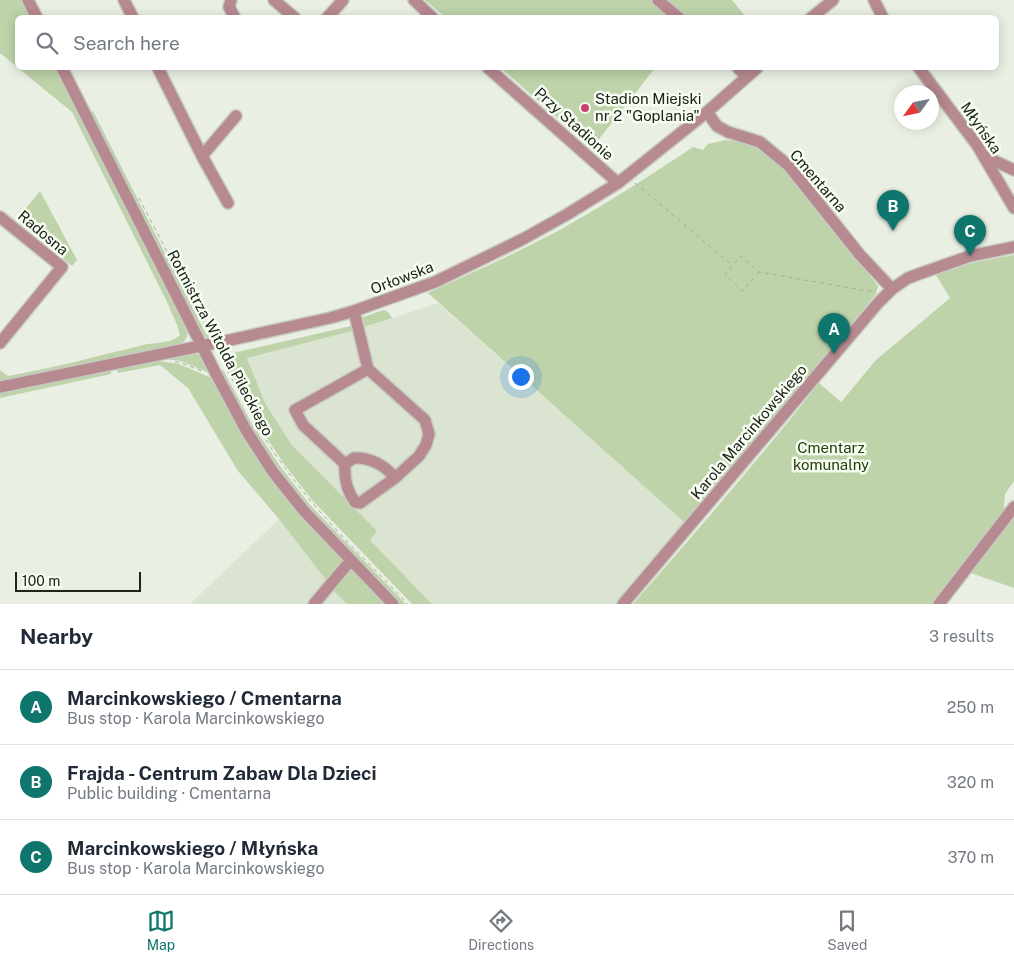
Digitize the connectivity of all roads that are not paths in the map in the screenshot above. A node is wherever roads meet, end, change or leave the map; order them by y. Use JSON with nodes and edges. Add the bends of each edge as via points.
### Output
{"nodes":[{"id":1,"x":28,"y":0,"type":"edge"},
{"id":2,"x":124,"y":0,"type":"edge"},
{"id":3,"x":231,"y":0,"type":"edge"},
{"id":4,"x":274,"y":0,"type":"edge"},
{"id":5,"x":342,"y":0,"type":"edge"},
{"id":6,"x":414,"y":0,"type":"edge"},
{"id":7,"x":658,"y":0,"type":"edge"},
{"id":8,"x":833,"y":0,"type":"edge"},
{"id":9,"x":874,"y":0,"type":"edge"},
{"id":10,"x":36,"y":15,"type":"edge"},
{"id":11,"x":132,"y":15,"type":"edge"},
{"id":12,"x":233,"y":15,"type":"edge"},
{"id":13,"x":292,"y":15,"type":"edge"},
{"id":14,"x":330,"y":15,"type":"edge"},
{"id":15,"x":430,"y":15,"type":"edge"},
{"id":16,"x":676,"y":15,"type":"edge"},
{"id":17,"x":815,"y":15,"type":"edge"},
{"id":18,"x":882,"y":15,"type":"edge"},
{"id":19,"x":63,"y":70,"type":"edge"},
{"id":20,"x":159,"y":70,"type":"edge"},
{"id":21,"x":490,"y":70,"type":"edge"},
{"id":22,"x":740,"y":70,"type":"edge"},
{"id":23,"x":754,"y":70,"type":"edge"},
{"id":24,"x":920,"y":70,"type":"edge"},
{"id":25,"x":747,"y":76,"type":"junction"},
{"id":26,"x":707,"y":112,"type":"junction"},
{"id":27,"x":236,"y":116,"type":"dead end"},
{"id":28,"x":202,"y":156,"type":"junction"},
{"id":29,"x":984,"y":156,"type":"junction"},
{"id":30,"x":1014,"y":170,"type":"edge"},
{"id":31,"x":622,"y":180,"type":"junction"},
{"id":32,"x":228,"y":203,"type":"dead end"},
{"id":33,"x":1014,"y":208,"type":"edge"},
{"id":34,"x":0,"y":217,"type":"edge"},
{"id":35,"x":1014,"y":247,"type":"edge"},
{"id":36,"x":892,"y":289,"type":"junction"},
{"id":37,"x":354,"y":311,"type":"junction"},
{"id":38,"x":0,"y":343,"type":"edge"},
{"id":39,"x":202,"y":346,"type":"junction"},
{"id":40,"x":368,"y":370,"type":"junction"},
{"id":41,"x":0,"y":387,"type":"edge"},
{"id":42,"x":345,"y":464,"type":"junction"},
{"id":43,"x":395,"y":478,"type":"junction"},
{"id":44,"x":1014,"y":507,"type":"edge"},
{"id":45,"x":351,"y":560,"type":"junction"},
{"id":46,"x":314,"y":604,"type":"edge"},
{"id":47,"x":393,"y":604,"type":"edge"},
{"id":48,"x":623,"y":604,"type":"edge"},
{"id":49,"x":939,"y":604,"type":"edge"}],
"edges":[{"from":1,"to":10,"type":"street"},
{"from":2,"to":11,"type":"street"},
{"from":3,"to":12,"type":"street","via":[[229,7]]},
{"from":4,"to":13,"type":"street"},
{"from":5,"to":14,"type":"street"},
{"from":6,"to":15,"type":"street"},
{"from":7,"to":16,"type":"street"},
{"from":8,"to":17,"type":"street"},
{"from":9,"to":18,"type":"street"},
{"from":19,"to":39,"type":"street","name":"Rotmistrza Witolda Pileckiego"},
{"from":20,"to":28,"type":"street"},
{"from":21,"to":31,"type":"street","name":"Przy Stadionie"},
{"from":22,"to":25,"type":"street"},
{"from":23,"to":25,"type":"street","name":"Orłowska"},
{"from":24,"to":29,"type":"street","name":"Młyńska"},
{"from":25,"to":26,"type":"street","name":"Orłowska"},
{"from":26,"to":31,"type":"street","name":"Orłowska"},
{"from":26,"to":36,"type":"street","name":"Cmentarna","via":[[717,126],[760,142],[789,166],[860,255]]},
{"from":27,"to":28,"type":"street"},
{"from":28,"to":32,"type":"street"},
{"from":29,"to":30,"type":"street"},
{"from":29,"to":33,"type":"street","name":"Młyńska"},
{"from":31,"to":37,"type":"street","name":"Orłowska","via":[[514,244],[435,282]]},
{"from":34,"to":38,"type":"street","name":"Radosna","via":[[62,267]]},
{"from":35,"to":36,"type":"street","name":"Karola Marcinkowskiego","via":[[970,256],[908,278]]},
{"from":36,"to":48,"type":"street","name":"Karola Marcinkowskiego"},
{"from":37,"to":39,"type":"street","name":"Orłowska"},
{"from":37,"to":40,"type":"street"},
{"from":39,"to":41,"type":"street","name":"Orłowska"},
{"from":39,"to":45,"type":"street","name":"Rotmistrza Witolda Pileckiego","via":[[246,430],[274,472],[304,511]]},
{"from":40,"to":42,"type":"street","via":[[296,410],[303,425]]},
{"from":40,"to":43,"type":"street","via":[[425,420],[426,445]]},
{"from":42,"to":43,"type":"street","via":[[354,458],[370,460],[389,470]]},
{"from":42,"to":43,"type":"street","via":[[346,482],[355,502],[360,503]]},
{"from":44,"to":49,"type":"street"},
{"from":45,"to":46,"type":"street"},
{"from":45,"to":47,"type":"street","name":"Rotmistrza Witolda Pileckiego"}]}
